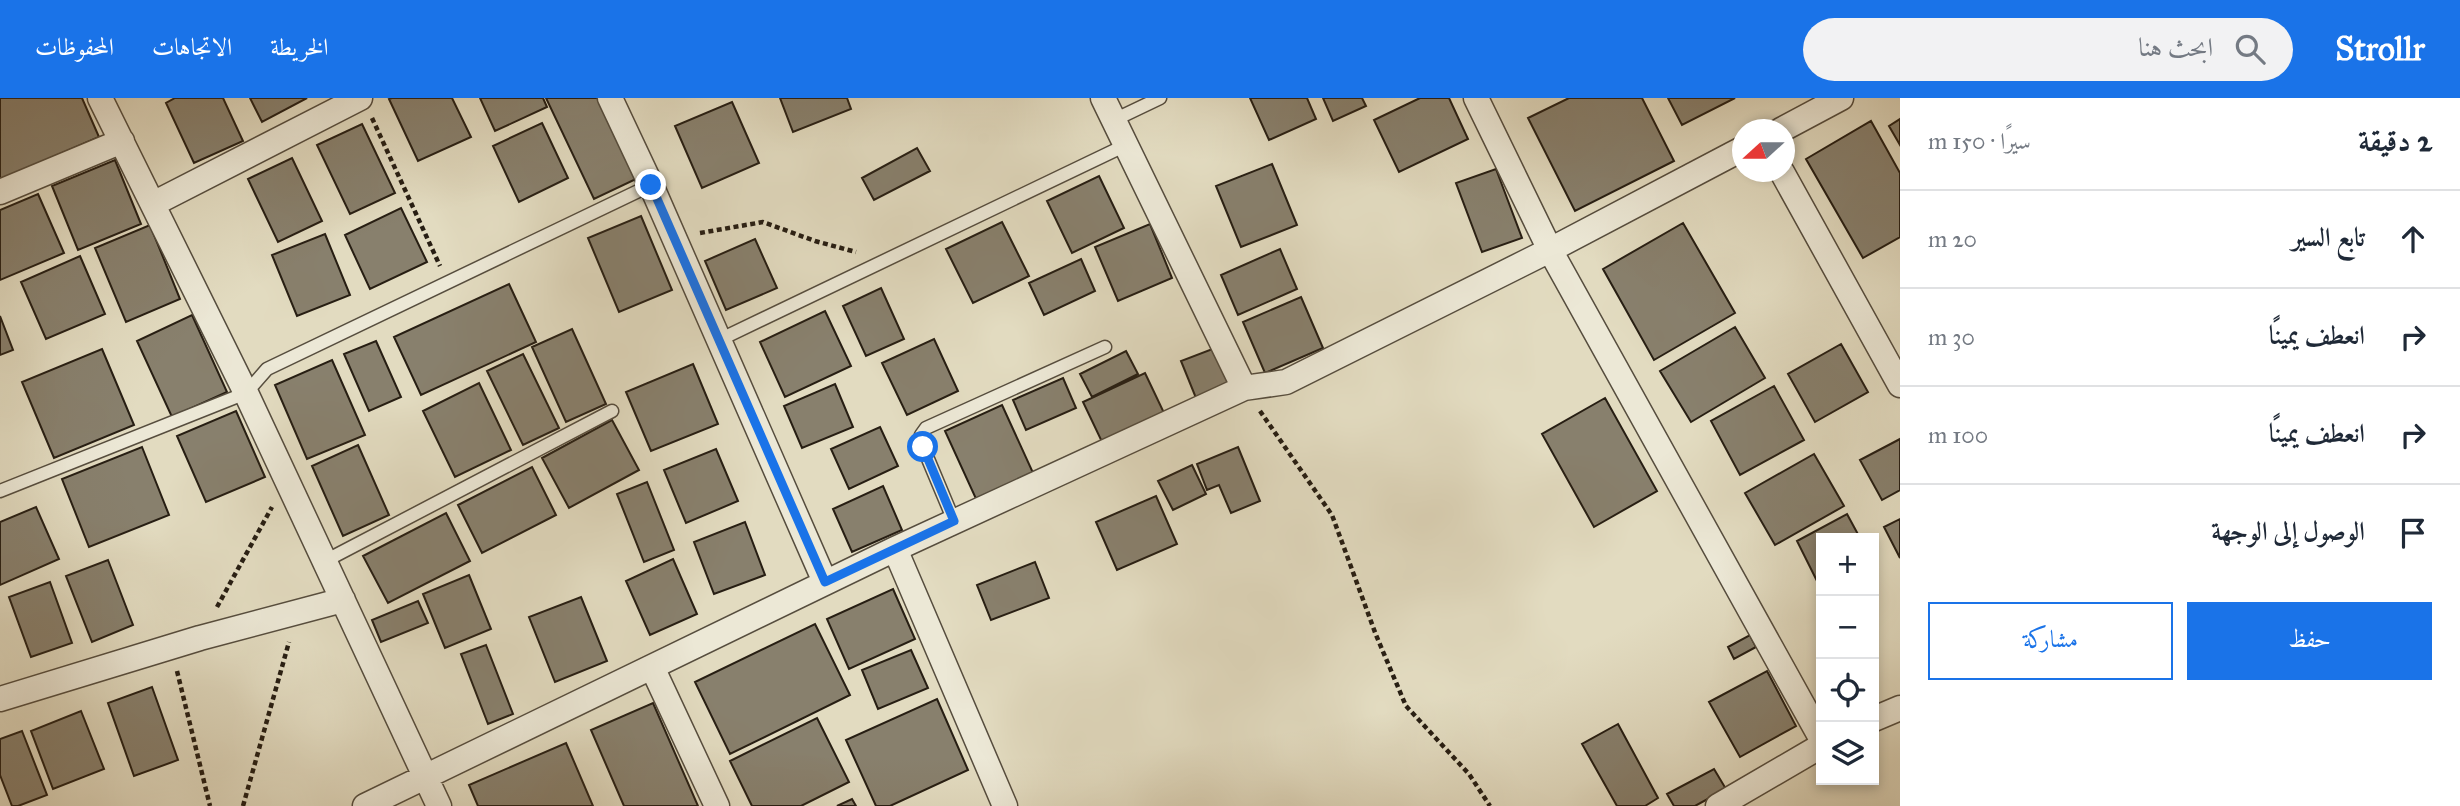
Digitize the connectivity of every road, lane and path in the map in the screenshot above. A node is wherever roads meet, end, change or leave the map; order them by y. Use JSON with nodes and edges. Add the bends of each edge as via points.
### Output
{"nodes":[{"id":1,"x":100,"y":98,"type":"edge"},
{"id":2,"x":610,"y":98,"type":"edge"},
{"id":3,"x":1103,"y":98,"type":"edge"},
{"id":4,"x":1160,"y":98,"type":"edge"},
{"id":5,"x":1476,"y":98,"type":"edge"},
{"id":6,"x":1841,"y":98,"type":"edge"},
{"id":7,"x":364,"y":104,"type":"edge"},
{"id":8,"x":1114,"y":120,"type":"junction"},
{"id":9,"x":1795,"y":122,"type":"edge"},
{"id":10,"x":122,"y":141,"type":"junction"},
{"id":11,"x":1126,"y":145,"type":"junction"},
{"id":12,"x":1732,"y":154,"type":"edge"},
{"id":13,"x":1788,"y":182,"type":"edge"},
{"id":14,"x":651,"y":185,"type":"junction"},
{"id":15,"x":0,"y":192,"type":"edge"},
{"id":16,"x":153,"y":204,"type":"junction"},
{"id":17,"x":675,"y":239,"type":"junction"},
{"id":18,"x":1550,"y":250,"type":"junction"},
{"id":19,"x":886,"y":260,"type":"junction"},
{"id":20,"x":447,"y":282,"type":"junction"},
{"id":21,"x":719,"y":340,"type":"junction"},
{"id":22,"x":1105,"y":347,"type":"dead end"},
{"id":23,"x":1900,"y":385,"type":"edge"},
{"id":24,"x":1244,"y":388,"type":"junction"},
{"id":25,"x":246,"y":393,"type":"junction"},
{"id":26,"x":612,"y":411,"type":"dead end"},
{"id":27,"x":287,"y":480,"type":"junction"},
{"id":28,"x":0,"y":491,"type":"edge"},
{"id":29,"x":954,"y":521,"type":"junction"},
{"id":30,"x":895,"y":549,"type":"junction"},
{"id":31,"x":325,"y":561,"type":"junction"},
{"id":32,"x":825,"y":582,"type":"junction"},
{"id":33,"x":343,"y":600,"type":"junction"},
{"id":34,"x":297,"y":612,"type":"junction"},
{"id":35,"x":200,"y":638,"type":"junction"},
{"id":36,"x":171,"y":647,"type":"junction"},
{"id":37,"x":652,"y":667,"type":"junction"},
{"id":38,"x":0,"y":699,"type":"edge"},
{"id":39,"x":1900,"y":708,"type":"edge"},
{"id":40,"x":1879,"y":717,"type":"edge"},
{"id":41,"x":1816,"y":729,"type":"edge"},
{"id":42,"x":1816,"y":749,"type":"edge"},
{"id":43,"x":426,"y":778,"type":"junction"},
{"id":44,"x":210,"y":806,"type":"edge"},
{"id":45,"x":243,"y":806,"type":"edge"},
{"id":46,"x":365,"y":806,"type":"edge"},
{"id":47,"x":439,"y":806,"type":"edge"},
{"id":48,"x":717,"y":806,"type":"edge"},
{"id":49,"x":1004,"y":806,"type":"edge"},
{"id":50,"x":1490,"y":806,"type":"edge"},
{"id":51,"x":1718,"y":806,"type":"edge"}],
"edges":[{"from":1,"to":10,"type":"street"},
{"from":2,"to":14,"type":"street"},
{"from":3,"to":8,"type":"street"},
{"from":4,"to":8,"type":"lane"},
{"from":5,"to":18,"type":"street"},
{"from":6,"to":9,"type":"street"},
{"from":7,"to":16,"type":"street"},
{"from":7,"to":20,"type":"path"},
{"from":8,"to":11,"type":"street"},
{"from":10,"to":15,"type":"street"},
{"from":10,"to":16,"type":"street"},
{"from":11,"to":19,"type":"lane"},
{"from":11,"to":24,"type":"street"},
{"from":12,"to":18,"type":"street"},
{"from":13,"to":23,"type":"street"},
{"from":14,"to":17,"type":"street"},
{"from":14,"to":20,"type":"lane"},
{"from":16,"to":25,"type":"street"},
{"from":17,"to":19,"type":"path","via":[[763,222]]},
{"from":17,"to":21,"type":"street"},
{"from":18,"to":24,"type":"street","via":[[1286,382]]},
{"from":18,"to":41,"type":"street"},
{"from":19,"to":21,"type":"lane"},
{"from":20,"to":25,"type":"lane","via":[[267,369]]},
{"from":21,"to":32,"type":"street"},
{"from":22,"to":29,"type":"lane","via":[[926,428],[921,435],[923,447]]},
{"from":24,"to":29,"type":"street"},
{"from":24,"to":50,"type":"path","via":[[1332,515],[1406,706],[1469,774]]},
{"from":25,"to":27,"type":"street"},
{"from":25,"to":28,"type":"lane"},
{"from":26,"to":31,"type":"lane"},
{"from":27,"to":31,"type":"street"},
{"from":27,"to":35,"type":"path"},
{"from":29,"to":30,"type":"street"},
{"from":30,"to":32,"type":"street"},
{"from":30,"to":49,"type":"street"},
{"from":31,"to":33,"type":"street"},
{"from":32,"to":37,"type":"street"},
{"from":33,"to":34,"type":"street"},
{"from":33,"to":43,"type":"street"},
{"from":34,"to":35,"type":"street"},
{"from":34,"to":45,"type":"path"},
{"from":35,"to":36,"type":"street"},
{"from":36,"to":38,"type":"street"},
{"from":36,"to":44,"type":"path"},
{"from":37,"to":43,"type":"street"},
{"from":37,"to":48,"type":"street"},
{"from":39,"to":40,"type":"street"},
{"from":42,"to":51,"type":"street"},
{"from":43,"to":46,"type":"street"},
{"from":43,"to":47,"type":"street"}]}
